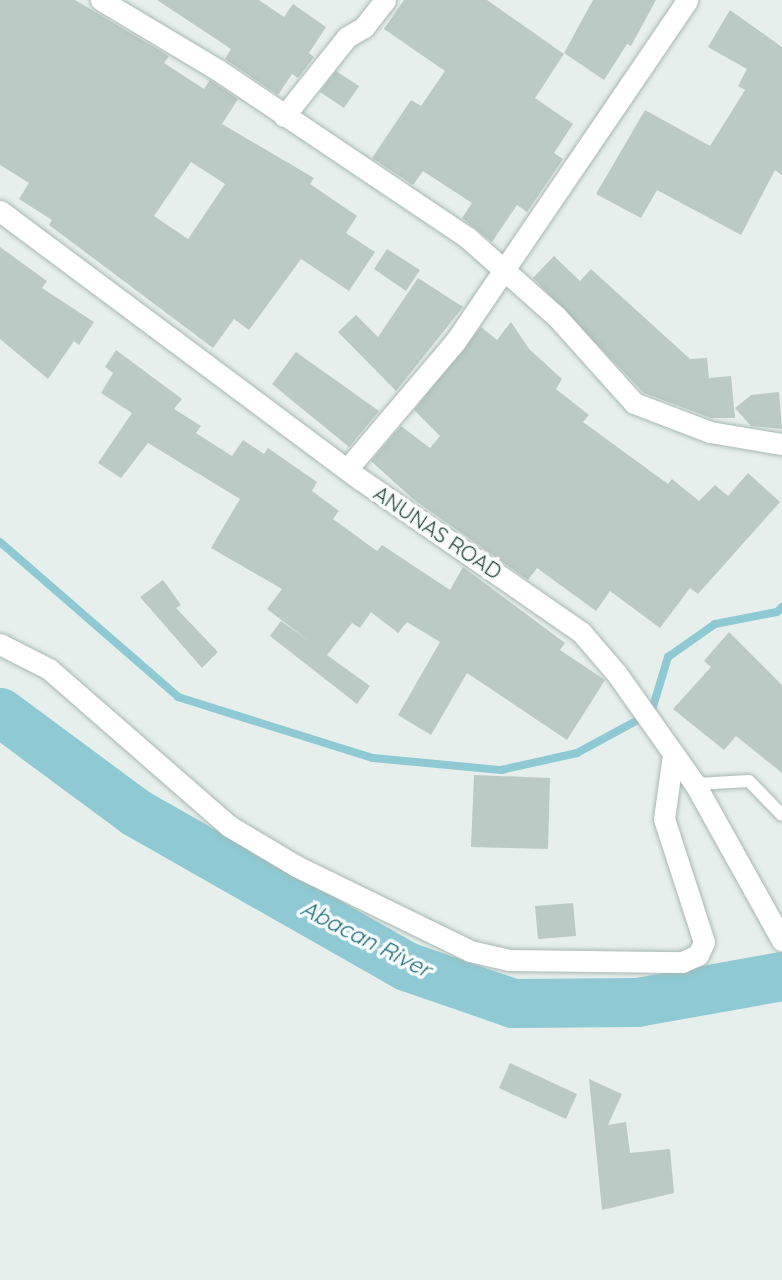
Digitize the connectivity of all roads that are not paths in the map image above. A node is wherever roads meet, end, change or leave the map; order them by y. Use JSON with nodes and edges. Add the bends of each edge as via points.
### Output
{"nodes":[{"id":1,"x":101,"y":0,"type":"edge"},
{"id":2,"x":385,"y":0,"type":"edge"},
{"id":3,"x":687,"y":0,"type":"edge"},
{"id":4,"x":127,"y":7,"type":"edge"},
{"id":5,"x":285,"y":116,"type":"junction"},
{"id":6,"x":0,"y":211,"type":"edge"},
{"id":7,"x":505,"y":271,"type":"junction"},
{"id":8,"x":782,"y":444,"type":"edge"},
{"id":9,"x":348,"y":468,"type":"junction"},
{"id":10,"x":0,"y":644,"type":"edge"},
{"id":11,"x":670,"y":749,"type":"junction"},
{"id":12,"x":695,"y":784,"type":"junction"},
{"id":13,"x":782,"y":815,"type":"edge"},
{"id":14,"x":782,"y":940,"type":"edge"}],
"edges":[{"from":1,"to":4,"type":"street"},
{"from":2,"to":5,"type":"street","via":[[365,27],[347,37]]},
{"from":3,"to":7,"type":"street"},
{"from":4,"to":5,"type":"street"},
{"from":5,"to":7,"type":"street","via":[[430,210]]},
{"from":6,"to":9,"type":"street","name":"ANUNAS ROAD"},
{"from":7,"to":8,"type":"street","via":[[556,316],[634,403],[710,432]]},
{"from":7,"to":9,"type":"street","via":[[431,374]]},
{"from":9,"to":11,"type":"street","name":"ANUNAS ROAD","via":[[581,632]]},
{"from":10,"to":11,"type":"street","via":[[49,669],[229,826],[296,866],[470,951],[529,963],[682,961],[702,949],[664,819]]},
{"from":11,"to":12,"type":"street","name":"ANUNAS ROAD"},
{"from":12,"to":13,"type":"lane","via":[[748,781]]},
{"from":12,"to":14,"type":"street","name":"ANUNAS ROAD"}]}
